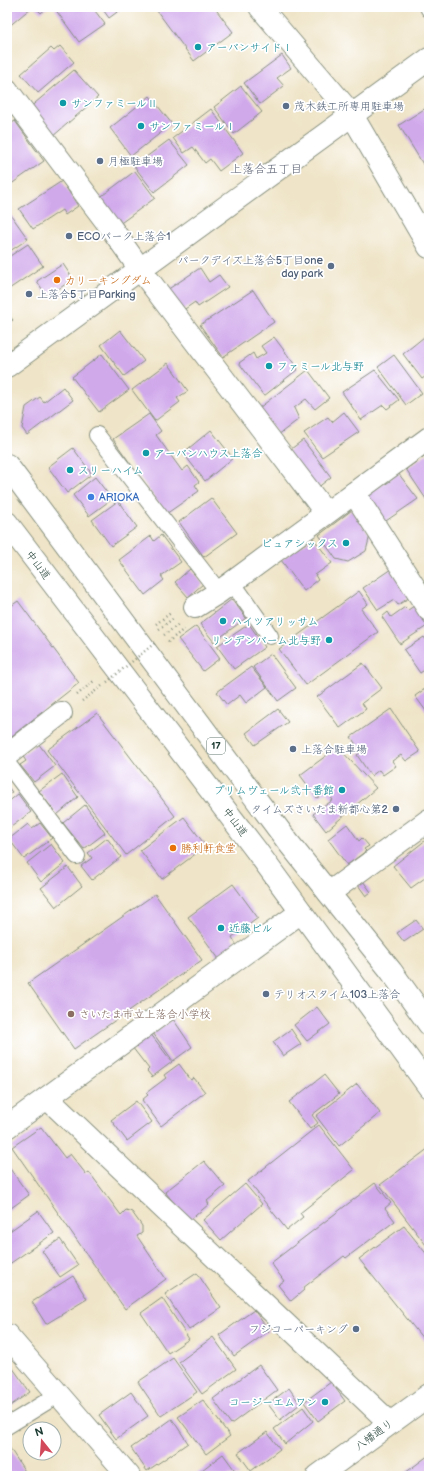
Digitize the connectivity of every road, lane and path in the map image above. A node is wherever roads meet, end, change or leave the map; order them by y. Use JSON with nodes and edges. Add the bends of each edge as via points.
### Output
{"nodes":[{"id":1,"x":260,"y":7,"type":"edge"},
{"id":2,"x":429,"y":60,"type":"edge"},
{"id":3,"x":7,"y":90,"type":"edge"},
{"id":4,"x":352,"y":115,"type":"junction"},
{"id":5,"x":429,"y":248,"type":"edge"},
{"id":6,"x":140,"y":269,"type":"junction"},
{"id":7,"x":7,"y":366,"type":"edge"},
{"id":8,"x":97,"y":435,"type":"dead end"},
{"id":9,"x":429,"y":438,"type":"edge"},
{"id":10,"x":7,"y":466,"type":"edge"},
{"id":11,"x":354,"y":492,"type":"junction"},
{"id":12,"x":326,"y":513,"type":"junction"},
{"id":13,"x":7,"y":523,"type":"edge"},
{"id":14,"x":226,"y":587,"type":"junction"},
{"id":15,"x":429,"y":610,"type":"edge"},
{"id":16,"x":188,"y":615,"type":"joint"},
{"id":17,"x":166,"y":624,"type":"dead end"},
{"id":18,"x":159,"y":629,"type":"dead end"},
{"id":19,"x":270,"y":636,"type":"dead end"},
{"id":20,"x":80,"y":703,"type":"dead end"},
{"id":21,"x":61,"y":713,"type":"dead end"},
{"id":22,"x":7,"y":755,"type":"edge"},
{"id":23,"x":7,"y":763,"type":"edge"},
{"id":24,"x":429,"y":820,"type":"edge"},
{"id":25,"x":77,"y":856,"type":"dead end"},
{"id":26,"x":329,"y":893,"type":"junction"},
{"id":27,"x":301,"y":912,"type":"junction"},
{"id":28,"x":429,"y":1024,"type":"edge"},
{"id":29,"x":429,"y":1087,"type":"edge"},
{"id":30,"x":47,"y":1098,"type":"junction"},
{"id":31,"x":7,"y":1127,"type":"edge"},
{"id":32,"x":7,"y":1334,"type":"edge"},
{"id":33,"x":59,"y":1394,"type":"junction"},
{"id":34,"x":429,"y":1395,"type":"edge"},
{"id":35,"x":390,"y":1423,"type":"junction"},
{"id":36,"x":7,"y":1426,"type":"edge"},
{"id":37,"x":129,"y":1476,"type":"edge"},
{"id":38,"x":318,"y":1476,"type":"edge"}],
"edges":[{"from":1,"to":4,"type":"main road"},
{"from":2,"to":4,"type":"main road"},
{"from":3,"to":6,"type":"main road"},
{"from":4,"to":5,"type":"main road"},
{"from":4,"to":6,"type":"main road"},
{"from":6,"to":7,"type":"main road"},
{"from":6,"to":12,"type":"main road"},
{"from":8,"to":14,"type":"lane"},
{"from":9,"to":11,"type":"main road"},
{"from":10,"to":26,"type":"main road","number":"17","via":[[288,842]]},
{"from":11,"to":12,"type":"main road"},
{"from":11,"to":15,"type":"main road"},
{"from":12,"to":14,"type":"main road"},
{"from":13,"to":27,"type":"main road","name":"中山道"},
{"from":14,"to":16,"type":"main road"},
{"from":14,"to":19,"type":"lane"},
{"from":16,"to":20,"type":"path","bridge":true},
{"from":17,"to":18,"type":"path"},
{"from":21,"to":22,"type":"main road"},
{"from":23,"to":25,"type":"lane"},
{"from":24,"to":26,"type":"main road"},
{"from":26,"to":28,"type":"main road","number":"17"},
{"from":27,"to":29,"type":"main road","name":"中山道"},
{"from":27,"to":30,"type":"main road"},
{"from":30,"to":31,"type":"main road"},
{"from":30,"to":35,"type":"main road"},
{"from":32,"to":33,"type":"main road"},
{"from":33,"to":36,"type":"lane"},
{"from":33,"to":37,"type":"main road"},
{"from":34,"to":35,"type":"main road","name":"八幡通り"},
{"from":35,"to":38,"type":"main road","name":"八幡通り"}]}
